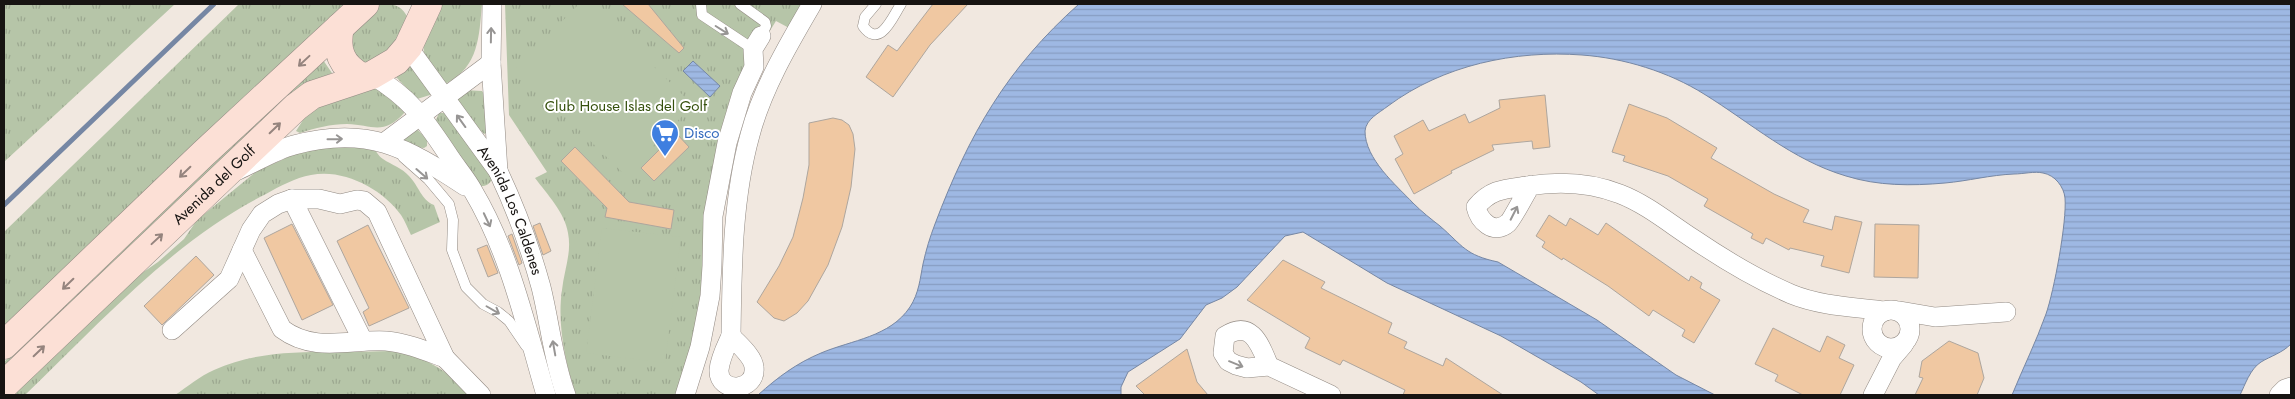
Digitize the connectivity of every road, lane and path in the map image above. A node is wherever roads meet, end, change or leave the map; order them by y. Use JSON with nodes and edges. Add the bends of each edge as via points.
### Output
{"nodes":[{"id":1,"x":365,"y":4,"type":"edge"},
{"id":2,"x":405,"y":4,"type":"edge"},
{"id":3,"x":428,"y":4,"type":"edge"},
{"id":4,"x":492,"y":4,"type":"edge"},
{"id":5,"x":701,"y":4,"type":"edge"},
{"id":6,"x":740,"y":4,"type":"edge"},
{"id":7,"x":812,"y":4,"type":"edge"},
{"id":8,"x":876,"y":4,"type":"edge"},
{"id":9,"x":901,"y":4,"type":"edge"},
{"id":10,"x":340,"y":27,"type":"junction"},
{"id":11,"x":412,"y":39,"type":"junction"},
{"id":12,"x":757,"y":43,"type":"junction"},
{"id":13,"x":491,"y":63,"type":"junction"},
{"id":14,"x":367,"y":76,"type":"junction"},
{"id":15,"x":444,"y":98,"type":"junction"},
{"id":16,"x":421,"y":115,"type":"junction"},
{"id":17,"x":385,"y":142,"type":"junction"},
{"id":18,"x":498,"y":171,"type":"junction"},
{"id":19,"x":223,"y":177,"type":"junction"},
{"id":20,"x":1531,"y":185,"type":"dead end"},
{"id":21,"x":473,"y":191,"type":"junction"},
{"id":22,"x":292,"y":198,"type":"junction"},
{"id":23,"x":242,"y":250,"type":"junction"},
{"id":24,"x":1844,"y":305,"type":"junction"},
{"id":25,"x":1892,"y":311,"type":"junction"},
{"id":26,"x":2006,"y":312,"type":"dead end"},
{"id":27,"x":1935,"y":317,"type":"junction"},
{"id":28,"x":172,"y":330,"type":"dead end"},
{"id":29,"x":731,"y":336,"type":"dead end"},
{"id":30,"x":1874,"y":337,"type":"junction"},
{"id":31,"x":363,"y":341,"type":"junction"},
{"id":32,"x":1906,"y":341,"type":"junction"},
{"id":33,"x":4,"y":345,"type":"edge"},
{"id":34,"x":445,"y":358,"type":"junction"},
{"id":35,"x":1270,"y":366,"type":"dead end"},
{"id":36,"x":538,"y":367,"type":"junction"},
{"id":37,"x":1883,"y":375,"type":"junction"},
{"id":38,"x":4,"y":385,"type":"edge"},
{"id":39,"x":2291,"y":387,"type":"edge"},
{"id":40,"x":481,"y":395,"type":"edge"},
{"id":41,"x":546,"y":395,"type":"edge"},
{"id":42,"x":566,"y":395,"type":"edge"},
{"id":43,"x":685,"y":395,"type":"edge"},
{"id":44,"x":1331,"y":395,"type":"edge"},
{"id":45,"x":1873,"y":395,"type":"edge"},
{"id":46,"x":2279,"y":395,"type":"edge"}],
"edges":[{"from":1,"to":10,"type":"street","name":"Avenida del Golf"},
{"from":2,"to":11,"type":"street","via":[[414,20]]},
{"from":3,"to":11,"type":"street","name":"Avenida del Golf"},
{"from":13,"to":4,"type":"street","one_way":true},
{"from":5,"to":12,"type":"lane","one_way":true,"via":[[702,15],[709,22]]},
{"from":6,"to":12,"type":"lane","via":[[765,22]]},
{"from":7,"to":29,"type":"street","via":[[779,63],[750,133],[737,197]]},
{"from":8,"to":9,"type":"lane","via":[[865,17],[863,26],[875,35],[887,27]]},
{"from":10,"to":14,"type":"street","via":[[338,51],[344,63],[352,72]]},
{"from":10,"to":33,"type":"street","name":"Avenida del Golf","one_way":true},
{"from":11,"to":14,"type":"street","name":"Avenida del Golf","via":[[396,61]]},
{"from":11,"to":15,"type":"street","name":"Avenida Los Caldenes"},
{"from":12,"to":43,"type":"street","via":[[754,67],[742,93],[727,143],[713,216],[710,296],[700,347]]},
{"from":13,"to":15,"type":"street"},
{"from":13,"to":18,"type":"street"},
{"from":14,"to":16,"type":"street","name":"Avenida Los Caldenes","via":[[395,89]]},
{"from":19,"to":14,"type":"street","name":"Avenida del Golf","one_way":true,"via":[[312,95]]},
{"from":15,"to":16,"type":"street"},
{"from":18,"to":15,"type":"street","name":"Avenida Los Caldenes","one_way":true},
{"from":16,"to":17,"type":"street"},
{"from":16,"to":21,"type":"street","name":"Avenida Los Caldenes"},
{"from":19,"to":17,"type":"street","one_way":true,"via":[[293,145],[324,139],[358,138]]},
{"from":17,"to":21,"type":"street","via":[[422,158]]},
{"from":17,"to":36,"type":"lane","one_way":true,"via":[[440,191],[452,212],[452,250],[466,287],[478,300],[509,321]]},
{"from":42,"to":18,"type":"street","name":"Avenida Los Caldenes","one_way":true,"via":[[527,239]]},
{"from":38,"to":19,"type":"street","name":"Avenida del Golf","one_way":true},
{"from":20,"to":24,"type":"street","via":[[1567,182],[1621,194],[1728,262],[1792,295]]},
{"from":21,"to":36,"type":"street","name":"Avenida Los Caldenes","one_way":true,"via":[[504,260]]},
{"from":22,"to":23,"type":"street","via":[[262,214]]},
{"from":22,"to":31,"type":"street"},
{"from":22,"to":34,"type":"street","via":[[340,204],[364,201],[377,212]]},
{"from":23,"to":28,"type":"street","via":[[229,279]]},
{"from":23,"to":31,"type":"street","via":[[282,329],[291,336],[304,341],[339,345]]},
{"from":24,"to":25,"type":"street"},
{"from":24,"to":30,"type":"street"},
{"from":25,"to":27,"type":"street"},
{"from":25,"to":30,"type":"street","via":[[1876,317],[1872,328]]},
{"from":25,"to":32,"type":"street","via":[[1909,320],[1910,332]]},
{"from":26,"to":27,"type":"street"},
{"from":27,"to":32,"type":"street","via":[[1919,325]]},
{"from":30,"to":32,"type":"street","via":[[1885,348],[1898,347]]},
{"from":30,"to":37,"type":"street","via":[[1881,355]]},
{"from":31,"to":34,"type":"street","via":[[415,346]]},
{"from":32,"to":37,"type":"street"},
{"from":34,"to":40,"type":"street"},
{"from":35,"to":44,"type":"street"},
{"from":36,"to":41,"type":"street","name":"Avenida Los Caldenes"},
{"from":37,"to":45,"type":"street"},
{"from":39,"to":46,"type":"street"}]}
